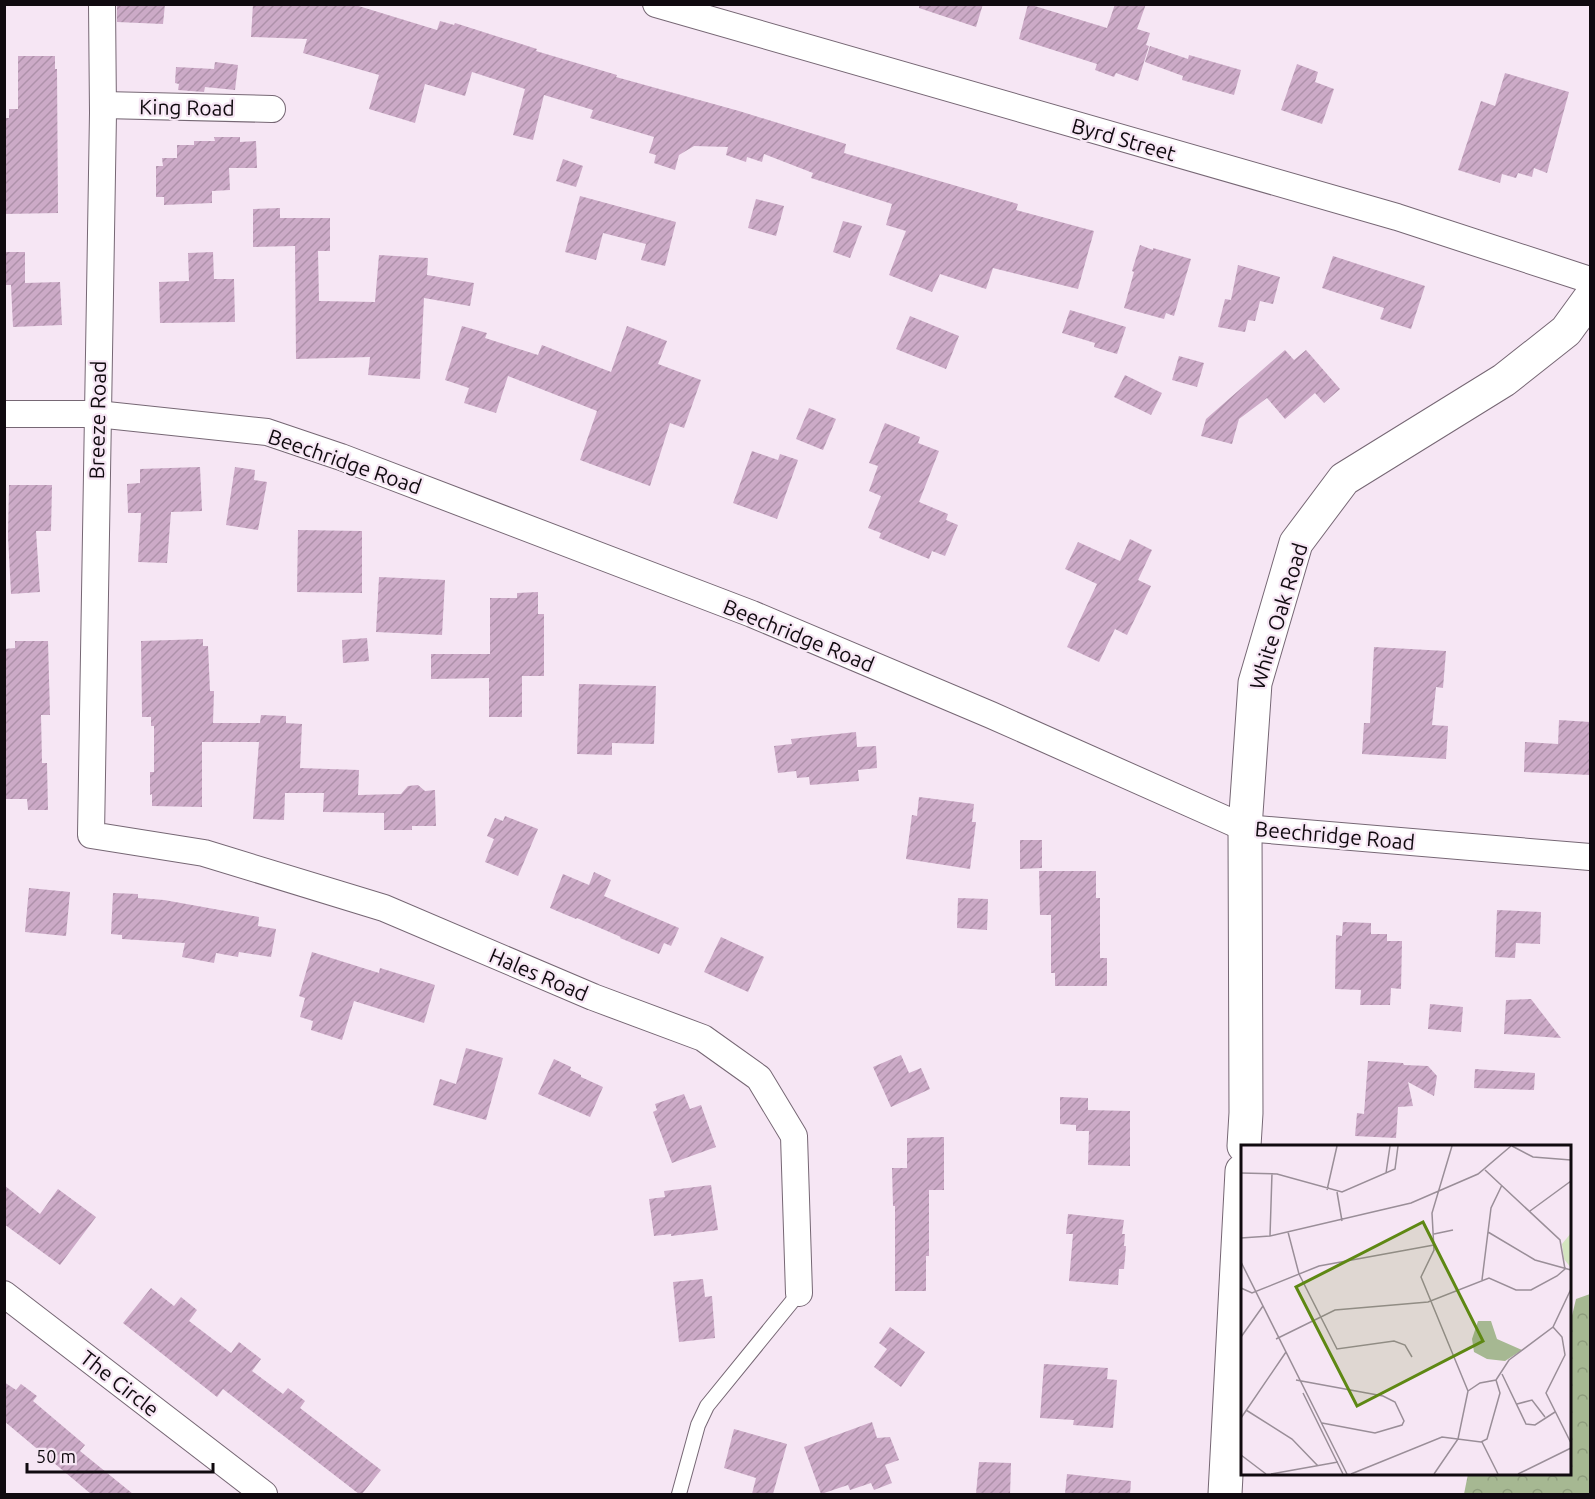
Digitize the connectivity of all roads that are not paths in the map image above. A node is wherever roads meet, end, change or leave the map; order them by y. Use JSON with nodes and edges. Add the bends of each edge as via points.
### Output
{"nodes":[{"id":1,"x":102,"y":4,"type":"edge"},
{"id":2,"x":656,"y":4,"type":"edge"},
{"id":3,"x":102,"y":105,"type":"junction"},
{"id":4,"x":272,"y":109,"type":"dead end"},
{"id":5,"x":1590,"y":280,"type":"edge"},
{"id":6,"x":1590,"y":298,"type":"edge"},
{"id":7,"x":4,"y":414,"type":"edge"},
{"id":8,"x":97,"y":414,"type":"junction"},
{"id":9,"x":1245,"y":828,"type":"junction"},
{"id":10,"x":91,"y":835,"type":"joint"},
{"id":11,"x":1590,"y":857,"type":"edge"},
{"id":12,"x":1244,"y":1145,"type":"edge"},
{"id":13,"x":1241,"y":1190,"type":"edge"},
{"id":14,"x":799,"y":1293,"type":"joint"},
{"id":15,"x":4,"y":1294,"type":"edge"},
{"id":16,"x":264,"y":1494,"type":"edge"},
{"id":17,"x":679,"y":1494,"type":"edge"},
{"id":18,"x":1225,"y":1494,"type":"edge"}],
"edges":[{"from":1,"to":3,"type":"street","name":"Breeze Road"},
{"from":2,"to":5,"type":"street","name":"Byrd Street","via":[[1397,217]]},
{"from":3,"to":4,"type":"street","name":"King Road"},
{"from":3,"to":8,"type":"street","name":"Breeze Road"},
{"from":6,"to":9,"type":"street","name":"White Oak Road","via":[[1566,331],[1504,380],[1344,479],[1296,543],[1255,683]]},
{"from":7,"to":8,"type":"street","name":"Beechridge Road"},
{"from":8,"to":9,"type":"street","name":"Beechridge Road","via":[[267,432],[341,457],[752,614]]},
{"from":8,"to":10,"type":"street","name":"Breeze Road"},
{"from":9,"to":11,"type":"street","name":"Beechridge Road"},
{"from":9,"to":12,"type":"street","name":"White Oak Road"},
{"from":10,"to":14,"type":"street","name":"Hales Road","via":[[204,854],[384,908],[593,997],[703,1038],[759,1078],[794,1136]]},
{"from":13,"to":18,"type":"street"},
{"from":14,"to":17,"type":"lane","via":[[707,1406]]},
{"from":15,"to":16,"type":"street","name":"The Circle"}]}
